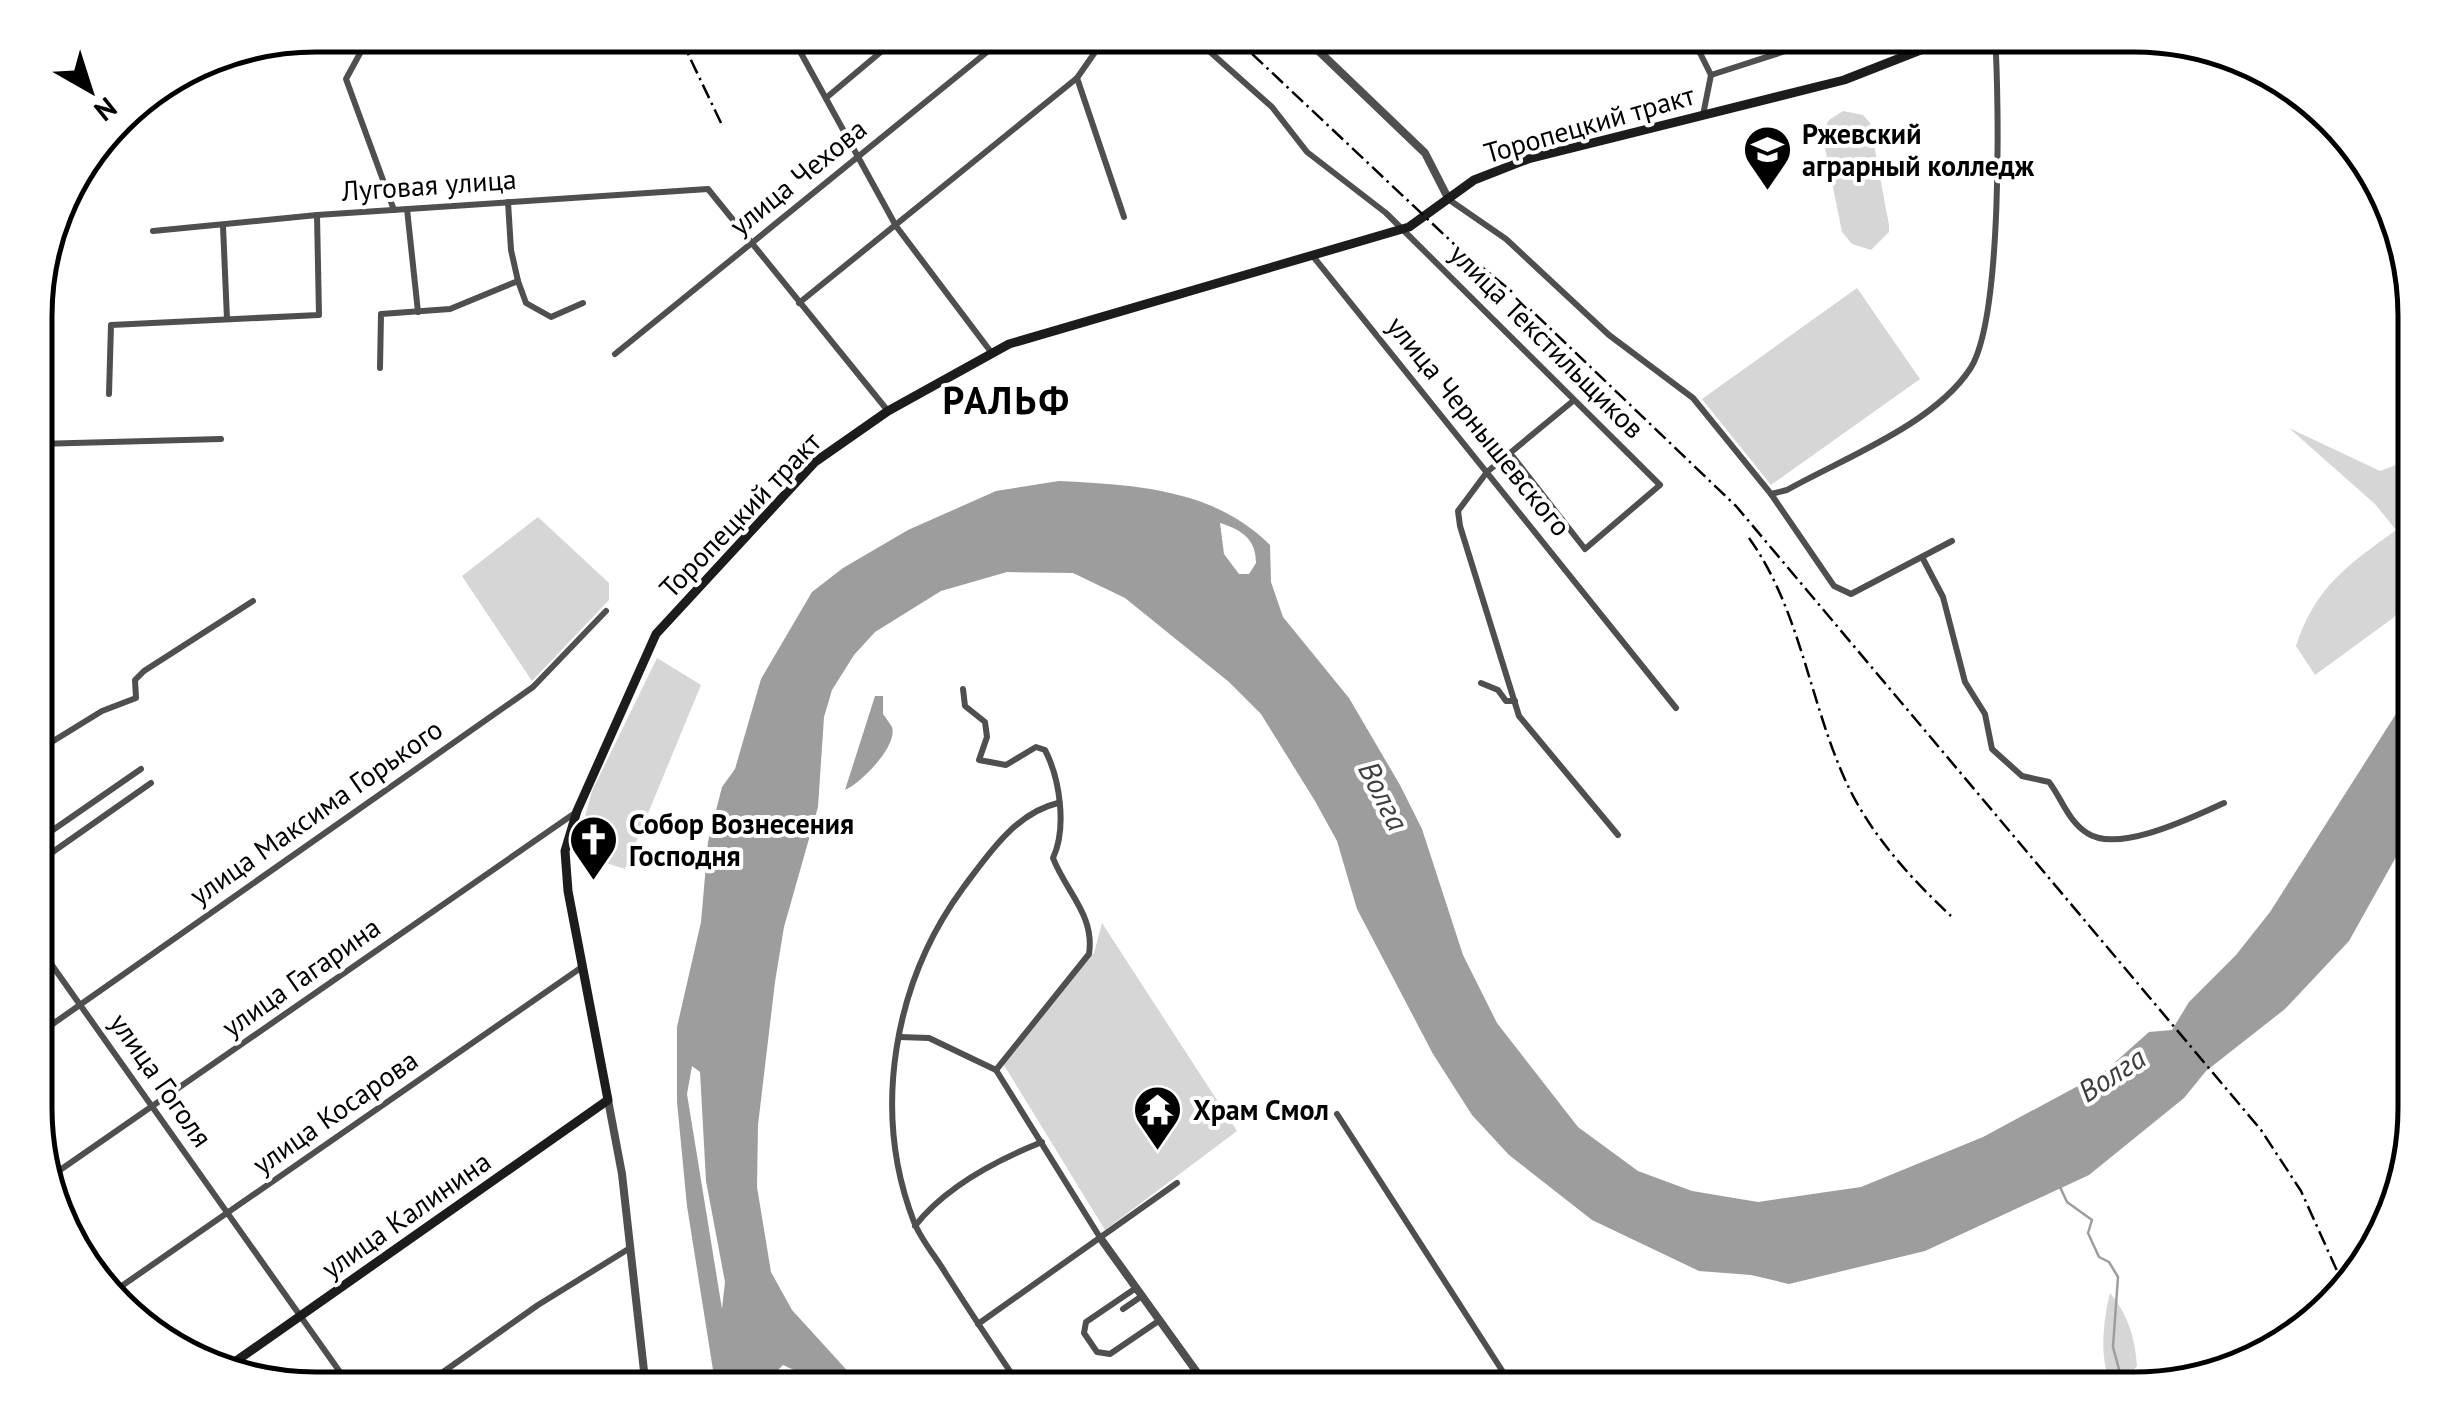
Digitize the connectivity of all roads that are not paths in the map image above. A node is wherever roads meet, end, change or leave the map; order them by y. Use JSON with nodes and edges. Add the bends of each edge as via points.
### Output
{"nodes":[{"id":1,"x":1320,"y":52,"type":"edge"},
{"id":2,"x":1700,"y":52,"type":"edge"},
{"id":3,"x":1782,"y":52,"type":"edge"},
{"id":4,"x":1915,"y":52,"type":"edge"},
{"id":5,"x":1995,"y":52,"type":"edge"},
{"id":6,"x":360,"y":53,"type":"edge"},
{"id":7,"x":801,"y":53,"type":"edge"},
{"id":8,"x":880,"y":53,"type":"edge"},
{"id":9,"x":987,"y":53,"type":"edge"},
{"id":10,"x":1095,"y":53,"type":"edge"},
{"id":11,"x":1211,"y":53,"type":"edge"},
{"id":12,"x":1711,"y":75,"type":"junction"},
{"id":13,"x":1077,"y":78,"type":"junction"},
{"id":14,"x":826,"y":98,"type":"junction"},
{"id":15,"x":1703,"y":115,"type":"junction"},
{"id":16,"x":860,"y":157,"type":"junction"},
{"id":17,"x":1448,"y":198,"type":"junction"},
{"id":18,"x":508,"y":202,"type":"junction"},
{"id":19,"x":407,"y":209,"type":"junction"},
{"id":20,"x":394,"y":210,"type":"junction"},
{"id":21,"x":317,"y":214,"type":"junction"},
{"id":22,"x":1124,"y":217,"type":"dead end"},
{"id":23,"x":223,"y":226,"type":"junction"},
{"id":24,"x":896,"y":226,"type":"junction"},
{"id":25,"x":1402,"y":230,"type":"junction"},
{"id":26,"x":154,"y":231,"type":"dead end"},
{"id":27,"x":749,"y":245,"type":"junction"},
{"id":28,"x":1312,"y":256,"type":"junction"},
{"id":29,"x":518,"y":281,"type":"junction"},
{"id":30,"x":582,"y":302,"type":"dead end"},
{"id":31,"x":799,"y":302,"type":"junction"},
{"id":32,"x":418,"y":312,"type":"junction"},
{"id":33,"x":227,"y":319,"type":"junction"},
{"id":34,"x":991,"y":352,"type":"junction"},
{"id":35,"x":614,"y":354,"type":"dead end"},
{"id":36,"x":380,"y":368,"type":"dead end"},
{"id":37,"x":109,"y":394,"type":"dead end"},
{"id":38,"x":1572,"y":401,"type":"junction"},
{"id":39,"x":888,"y":411,"type":"junction"},
{"id":40,"x":221,"y":439,"type":"dead end"},
{"id":41,"x":52,"y":444,"type":"edge"},
{"id":42,"x":1510,"y":453,"type":"junction"},
{"id":43,"x":1487,"y":472,"type":"junction"},
{"id":44,"x":1771,"y":494,"type":"junction"},
{"id":45,"x":1952,"y":541,"type":"dead end"},
{"id":46,"x":1922,"y":556,"type":"junction"},
{"id":47,"x":253,"y":601,"type":"dead end"},
{"id":48,"x":606,"y":611,"type":"dead end"},
{"id":49,"x":1481,"y":683,"type":"dead end"},
{"id":50,"x":962,"y":689,"type":"dead end"},
{"id":51,"x":1516,"y":701,"type":"junction"},
{"id":52,"x":1676,"y":708,"type":"dead end"},
{"id":53,"x":52,"y":740,"type":"edge"},
{"id":54,"x":141,"y":769,"type":"dead end"},
{"id":55,"x":151,"y":783,"type":"dead end"},
{"id":56,"x":1058,"y":803,"type":"junction"},
{"id":57,"x":2224,"y":803,"type":"dead end"},
{"id":58,"x":577,"y":811,"type":"junction"},
{"id":59,"x":52,"y":831,"type":"edge"},
{"id":60,"x":1618,"y":835,"type":"dead end"},
{"id":61,"x":52,"y":852,"type":"edge"},
{"id":62,"x":52,"y":965,"type":"edge"},
{"id":63,"x":582,"y":967,"type":"junction"},
{"id":64,"x":80,"y":1005,"type":"junction"},
{"id":65,"x":52,"y":1025,"type":"edge"},
{"id":66,"x":900,"y":1037,"type":"junction"},
{"id":67,"x":996,"y":1070,"type":"junction"},
{"id":68,"x":608,"y":1100,"type":"junction"},
{"id":69,"x":154,"y":1108,"type":"junction"},
{"id":70,"x":1337,"y":1114,"type":"dead end"},
{"id":71,"x":1042,"y":1142,"type":"junction"},
{"id":72,"x":60,"y":1170,"type":"edge"},
{"id":73,"x":1177,"y":1183,"type":"dead end"},
{"id":74,"x":229,"y":1214,"type":"junction"},
{"id":75,"x":915,"y":1226,"type":"junction"},
{"id":76,"x":1101,"y":1239,"type":"junction"},
{"id":77,"x":631,"y":1248,"type":"junction"},
{"id":78,"x":122,"y":1286,"type":"edge"},
{"id":79,"x":1138,"y":1292,"type":"junction"},
{"id":80,"x":1123,"y":1309,"type":"dead end"},
{"id":81,"x":302,"y":1317,"type":"junction"},
{"id":82,"x":1160,"y":1320,"type":"junction"},
{"id":83,"x":978,"y":1324,"type":"junction"},
{"id":84,"x":239,"y":1360,"type":"edge"},
{"id":85,"x":1503,"y":1371,"type":"edge"},
{"id":86,"x":340,"y":1372,"type":"edge"},
{"id":87,"x":443,"y":1372,"type":"edge"},
{"id":88,"x":644,"y":1372,"type":"edge"},
{"id":89,"x":1010,"y":1372,"type":"edge"},
{"id":90,"x":1198,"y":1372,"type":"edge"}],
"edges":[{"from":1,"to":17,"type":"street","via":[[1425,153]]},
{"from":2,"to":12,"type":"street"},
{"from":3,"to":12,"type":"street"},
{"from":4,"to":15,"type":"main road","name":"Торопецкий тракт","via":[[1844,80]]},
{"from":5,"to":44,"type":"street","via":[[2001,127],[1986,310],[1972,368],[1922,417]]},
{"from":6,"to":20,"type":"street","via":[[346,79]]},
{"from":7,"to":14,"type":"street"},
{"from":8,"to":14,"type":"street"},
{"from":9,"to":16,"type":"street","name":"улица Чехова"},
{"from":10,"to":13,"type":"street"},
{"from":11,"to":25,"type":"street","name":"улица Текстильщиков","via":[[1272,107],[1307,152]]},
{"from":12,"to":15,"type":"street"},
{"from":13,"to":22,"type":"street"},
{"from":13,"to":24,"type":"street"},
{"from":14,"to":16,"type":"street"},
{"from":15,"to":17,"type":"main road","name":"Торопецкий тракт","via":[[1528,159]]},
{"from":16,"to":24,"type":"street"},
{"from":16,"to":27,"type":"street","name":"улица Чехова"},
{"from":17,"to":25,"type":"main road","name":"Торопецкий тракт"},
{"from":17,"to":44,"type":"street","via":[[1506,239],[1609,335],[1692,398]]},
{"from":18,"to":19,"type":"street","name":"Луговая улица"},
{"from":18,"to":27,"type":"street","name":"Луговая улица","via":[[708,189]]},
{"from":18,"to":29,"type":"street"},
{"from":19,"to":20,"type":"street","name":"Луговая улица"},
{"from":19,"to":32,"type":"street"},
{"from":20,"to":21,"type":"street","name":"Луговая улица"},
{"from":21,"to":23,"type":"street","name":"Луговая улица"},
{"from":21,"to":33,"type":"street","via":[[319,315]]},
{"from":23,"to":26,"type":"street","name":"Луговая улица"},
{"from":23,"to":33,"type":"street"},
{"from":24,"to":31,"type":"street"},
{"from":24,"to":34,"type":"street"},
{"from":25,"to":28,"type":"main road","name":"Торопецкий тракт"},
{"from":25,"to":38,"type":"street","name":"улица Текстильщиков"},
{"from":27,"to":31,"type":"street"},
{"from":27,"to":35,"type":"street","name":"улица Чехова"},
{"from":28,"to":34,"type":"main road","name":"Торопецкий тракт"},
{"from":28,"to":43,"type":"street","name":"улица Чернышевского"},
{"from":29,"to":30,"type":"street","via":[[526,303],[551,316]]},
{"from":29,"to":32,"type":"street","via":[[450,309]]},
{"from":31,"to":39,"type":"street"},
{"from":32,"to":36,"type":"street","via":[[382,314]]},
{"from":33,"to":37,"type":"street","via":[[111,324]]},
{"from":34,"to":39,"type":"main road","name":"Торопецкий тракт"},
{"from":38,"to":42,"type":"street"},
{"from":38,"to":42,"type":"street","name":"улица Текстильщиков","via":[[1660,485],[1585,549]]},
{"from":39,"to":58,"type":"main road","name":"Торопецкий тракт","via":[[815,462],[656,634]]},
{"from":40,"to":41,"type":"street"},
{"from":42,"to":43,"type":"street"},
{"from":43,"to":51,"type":"street","via":[[1458,511]]},
{"from":43,"to":52,"type":"street","name":"улица Чернышевского"},
{"from":44,"to":46,"type":"street","via":[[1834,586],[1851,594]]},
{"from":45,"to":46,"type":"street"},
{"from":46,"to":57,"type":"street","via":[[1943,597],[1965,682],[1985,714],[1992,749],[2022,776],[2049,782],[2088,834],[2124,840]]},
{"from":47,"to":53,"type":"street","via":[[144,671],[135,680],[136,698]]},
{"from":48,"to":64,"type":"street","name":"улица Максима Горького","via":[[533,687]]},
{"from":49,"to":51,"type":"street"},
{"from":50,"to":56,"type":"street","via":[[965,706],[985,722],[979,760],[1006,765],[1036,746],[1045,750],[1056,772]]},
{"from":51,"to":60,"type":"street","via":[[1519,716]]},
{"from":54,"to":59,"type":"street"},
{"from":55,"to":61,"type":"street"},
{"from":56,"to":66,"type":"street","via":[[998,843],[939,921]]},
{"from":56,"to":67,"type":"street","via":[[1060,843],[1053,858],[1088,922],[1088,954]]},
{"from":58,"to":63,"type":"main road","name":"Торопецкий тракт","via":[[565,851]]},
{"from":58,"to":69,"type":"street","name":"улица Гагарина"},
{"from":62,"to":64,"type":"street","name":"улица Гоголя"},
{"from":63,"to":68,"type":"main road","name":"Торопецкий тракт"},
{"from":63,"to":74,"type":"street","name":"улица Косарова"},
{"from":64,"to":65,"type":"street","name":"улица Максима Горького"},
{"from":64,"to":69,"type":"street","name":"улица Гоголя"},
{"from":66,"to":67,"type":"street","via":[[929,1038]]},
{"from":66,"to":75,"type":"street","via":[[892,1069],[898,1156]]},
{"from":67,"to":71,"type":"street"},
{"from":68,"to":77,"type":"street"},
{"from":68,"to":81,"type":"main road","name":"улица Калинина"},
{"from":69,"to":72,"type":"street","name":"улица Гагарина"},
{"from":69,"to":74,"type":"street","name":"улица Гоголя"},
{"from":70,"to":85,"type":"street"},
{"from":71,"to":75,"type":"street","via":[[968,1180]]},
{"from":71,"to":76,"type":"street"},
{"from":73,"to":76,"type":"street"},
{"from":74,"to":78,"type":"street","name":"улица Косарова"},
{"from":74,"to":81,"type":"street","name":"улица Гоголя"},
{"from":75,"to":83,"type":"street"},
{"from":76,"to":79,"type":"street"},
{"from":76,"to":83,"type":"street"},
{"from":77,"to":87,"type":"street"},
{"from":77,"to":88,"type":"street"},
{"from":79,"to":80,"type":"street"},
{"from":79,"to":82,"type":"street"},
{"from":79,"to":82,"type":"street","via":[[1086,1322],[1084,1333],[1097,1352],[1116,1351]]},
{"from":81,"to":84,"type":"main road","name":"улица Калинина"},
{"from":81,"to":86,"type":"street","name":"улица Гоголя"},
{"from":82,"to":90,"type":"street"},
{"from":83,"to":89,"type":"street"}]}
